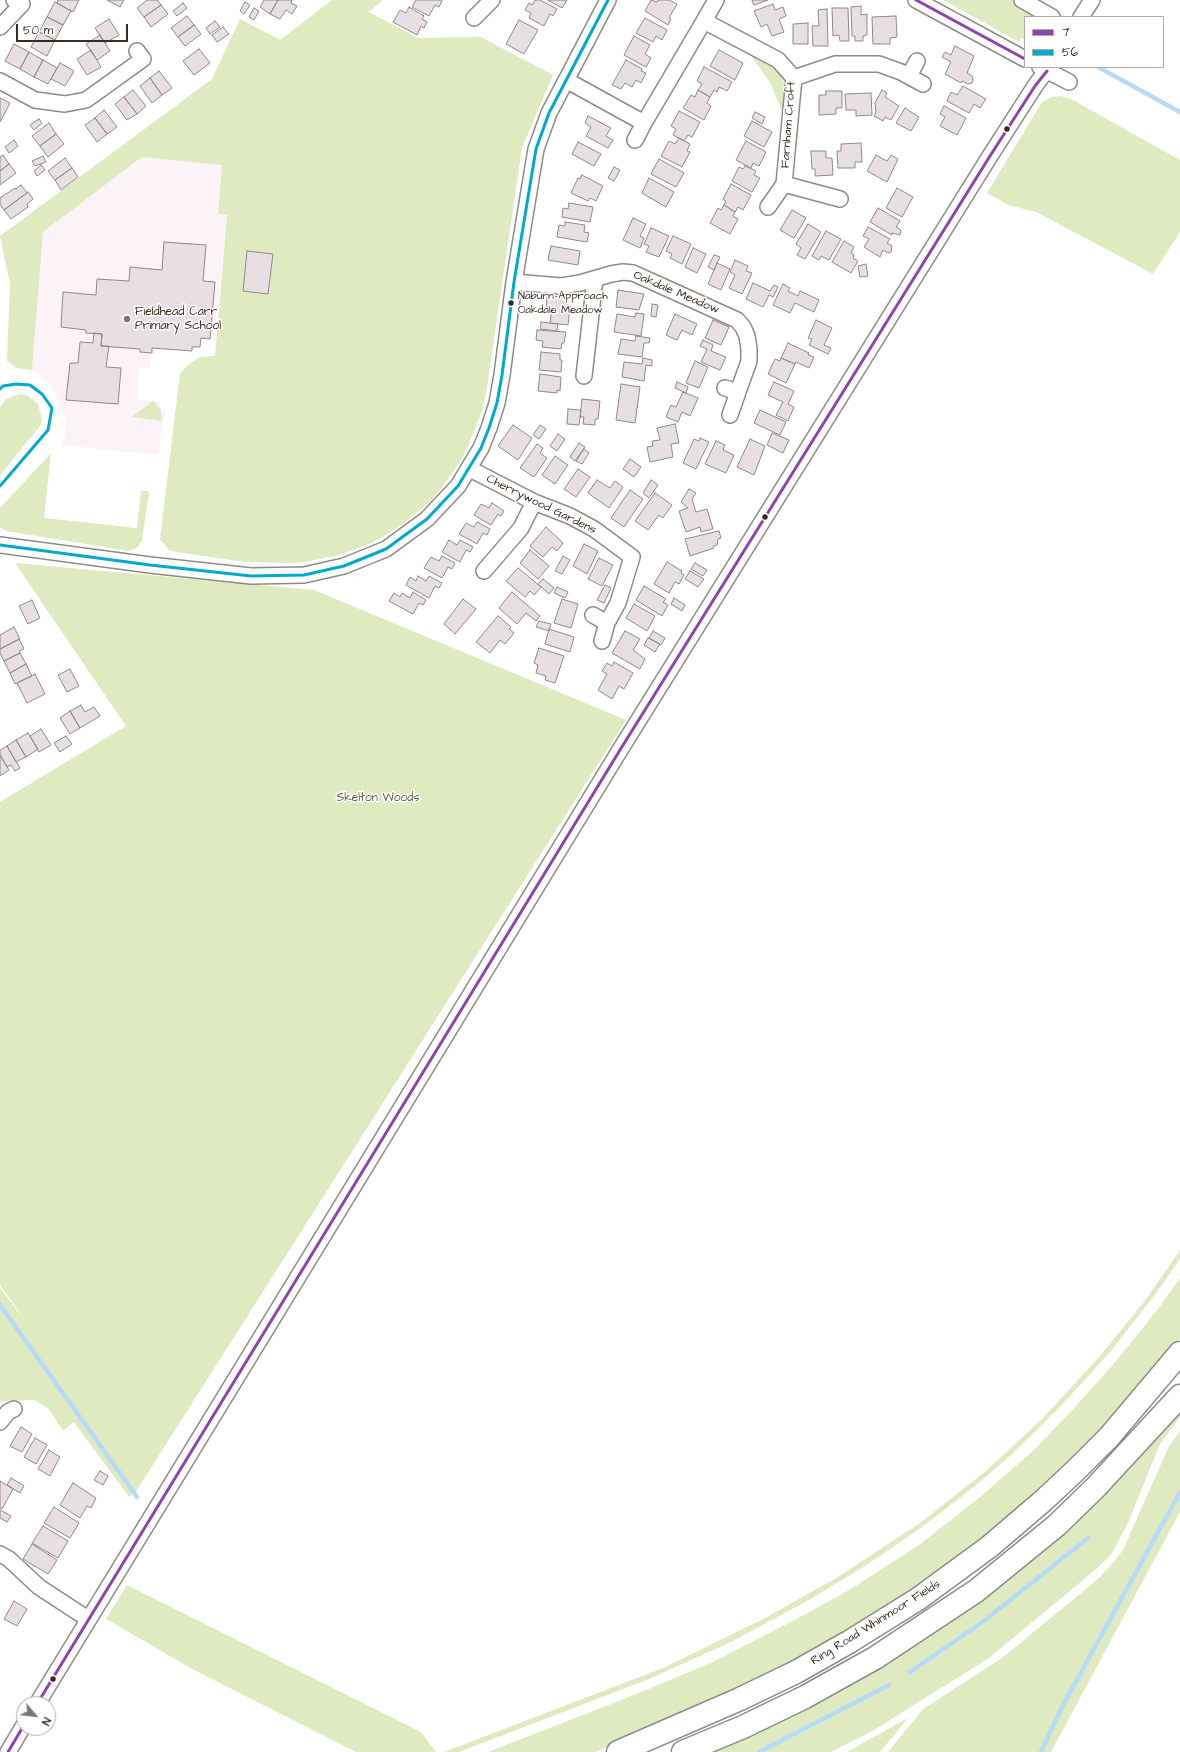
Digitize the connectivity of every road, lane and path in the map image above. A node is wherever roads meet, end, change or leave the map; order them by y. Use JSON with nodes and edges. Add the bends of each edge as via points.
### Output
{"nodes":[{"id":1,"x":14,"y":0,"type":"edge"},
{"id":2,"x":492,"y":0,"type":"edge"},
{"id":3,"x":608,"y":0,"type":"edge"},
{"id":4,"x":716,"y":0,"type":"edge"},
{"id":5,"x":916,"y":0,"type":"edge"},
{"id":6,"x":1022,"y":0,"type":"edge"},
{"id":7,"x":1092,"y":0,"type":"edge"},
{"id":8,"x":1050,"y":16,"type":"edge"},
{"id":9,"x":1082,"y":16,"type":"edge"},
{"id":10,"x":474,"y":18,"type":"dead end"},
{"id":11,"x":704,"y":21,"type":"junction"},
{"id":12,"x":0,"y":27,"type":"edge"},
{"id":13,"x":137,"y":51,"type":"dead end"},
{"id":14,"x":1024,"y":58,"type":"edge"},
{"id":15,"x":916,"y":61,"type":"dead end"},
{"id":16,"x":1045,"y":68,"type":"edge"},
{"id":17,"x":909,"y":76,"type":"junction"},
{"id":18,"x":794,"y":78,"type":"junction"},
{"id":19,"x":566,"y":80,"type":"junction"},
{"id":20,"x":0,"y":81,"type":"edge"},
{"id":21,"x":1070,"y":82,"type":"dead end"},
{"id":22,"x":923,"y":84,"type":"dead end"},
{"id":23,"x":644,"y":123,"type":"junction"},
{"id":24,"x":635,"y":140,"type":"dead end"},
{"id":25,"x":784,"y":184,"type":"junction"},
{"id":26,"x":840,"y":199,"type":"dead end"},
{"id":27,"x":768,"y":207,"type":"dead end"},
{"id":28,"x":596,"y":279,"type":"junction"},
{"id":29,"x":514,"y":282,"type":"junction"},
{"id":30,"x":584,"y":376,"type":"dead end"},
{"id":31,"x":730,"y":415,"type":"dead end"},
{"id":32,"x":470,"y":468,"type":"junction"},
{"id":33,"x":534,"y":502,"type":"junction"},
{"id":34,"x":0,"y":545,"type":"edge"},
{"id":35,"x":484,"y":572,"type":"dead end"},
{"id":36,"x":593,"y":615,"type":"dead end"},
{"id":37,"x":607,"y":623,"type":"junction"},
{"id":38,"x":602,"y":641,"type":"dead end"},
{"id":39,"x":1180,"y":1353,"type":"edge"},
{"id":40,"x":1180,"y":1396,"type":"edge"},
{"id":41,"x":14,"y":1410,"type":"dead end"},
{"id":42,"x":0,"y":1421,"type":"edge"},
{"id":43,"x":0,"y":1554,"type":"edge"},
{"id":44,"x":88,"y":1619,"type":"junction"},
{"id":45,"x":42,"y":1696,"type":"edge"},
{"id":46,"x":17,"y":1736,"type":"edge"},
{"id":47,"x":8,"y":1752,"type":"edge"},
{"id":48,"x":618,"y":1752,"type":"edge"},
{"id":49,"x":683,"y":1752,"type":"edge"}],
"edges":[{"from":1,"to":12,"type":"street","via":[[22,4]]},
{"from":2,"to":10,"type":"street"},
{"from":3,"to":19,"type":"street"},
{"from":4,"to":11,"type":"street"},
{"from":5,"to":14,"type":"street"},
{"from":6,"to":8,"type":"street"},
{"from":7,"to":9,"type":"street"},
{"from":11,"to":18,"type":"street","name":"Farnham Croft","via":[[778,60]]},
{"from":11,"to":23,"type":"street"},
{"from":13,"to":20,"type":"street","via":[[143,58],[86,100],[65,104],[35,100]]},
{"from":15,"to":17,"type":"street"},
{"from":16,"to":21,"type":"street"},
{"from":16,"to":44,"type":"street","via":[[620,750]]},
{"from":17,"to":18,"type":"street","via":[[879,64],[835,64]]},
{"from":17,"to":22,"type":"street"},
{"from":18,"to":25,"type":"street","name":"Farnham Croft"},
{"from":19,"to":23,"type":"street"},
{"from":19,"to":29,"type":"street","via":[[549,113],[536,149]]},
{"from":23,"to":24,"type":"street"},
{"from":25,"to":26,"type":"street","name":"Farnham Croft"},
{"from":25,"to":27,"type":"street","name":"Farnham Croft"},
{"from":28,"to":29,"type":"street","name":"Oakdale Meadow","via":[[561,286]]},
{"from":28,"to":30,"type":"street"},
{"from":28,"to":31,"type":"street","name":"Oakdale Meadow","via":[[623,272],[633,273],[737,320],[747,336],[749,348],[748,361],[732,390]]},
{"from":29,"to":32,"type":"street","via":[[497,404],[482,448]]},
{"from":32,"to":33,"type":"street","name":"Cherrywood Gardens"},
{"from":32,"to":34,"type":"street","via":[[444,503],[407,535],[386,549],[327,571],[304,575],[251,576]]},
{"from":33,"to":35,"type":"street","via":[[521,528]]},
{"from":33,"to":37,"type":"street","name":"Cherrywood Gardens","via":[[570,516],[594,529],[632,557],[618,604]]},
{"from":36,"to":37,"type":"street"},
{"from":37,"to":38,"type":"street","name":"Cherrywood Gardens"},
{"from":39,"to":48,"type":"highway","name":"Ring Road Whinmoor Fields","via":[[1109,1437],[1055,1490],[989,1547],[918,1599],[796,1672]]},
{"from":40,"to":49,"type":"highway","via":[[1096,1487],[1057,1525],[976,1592],[875,1658],[805,1697]]},
{"from":41,"to":42,"type":"street","via":[[8,1412]]},
{"from":43,"to":44,"type":"street","via":[[39,1586]]},
{"from":44,"to":45,"type":"street"},
{"from":46,"to":47,"type":"street"}]}
